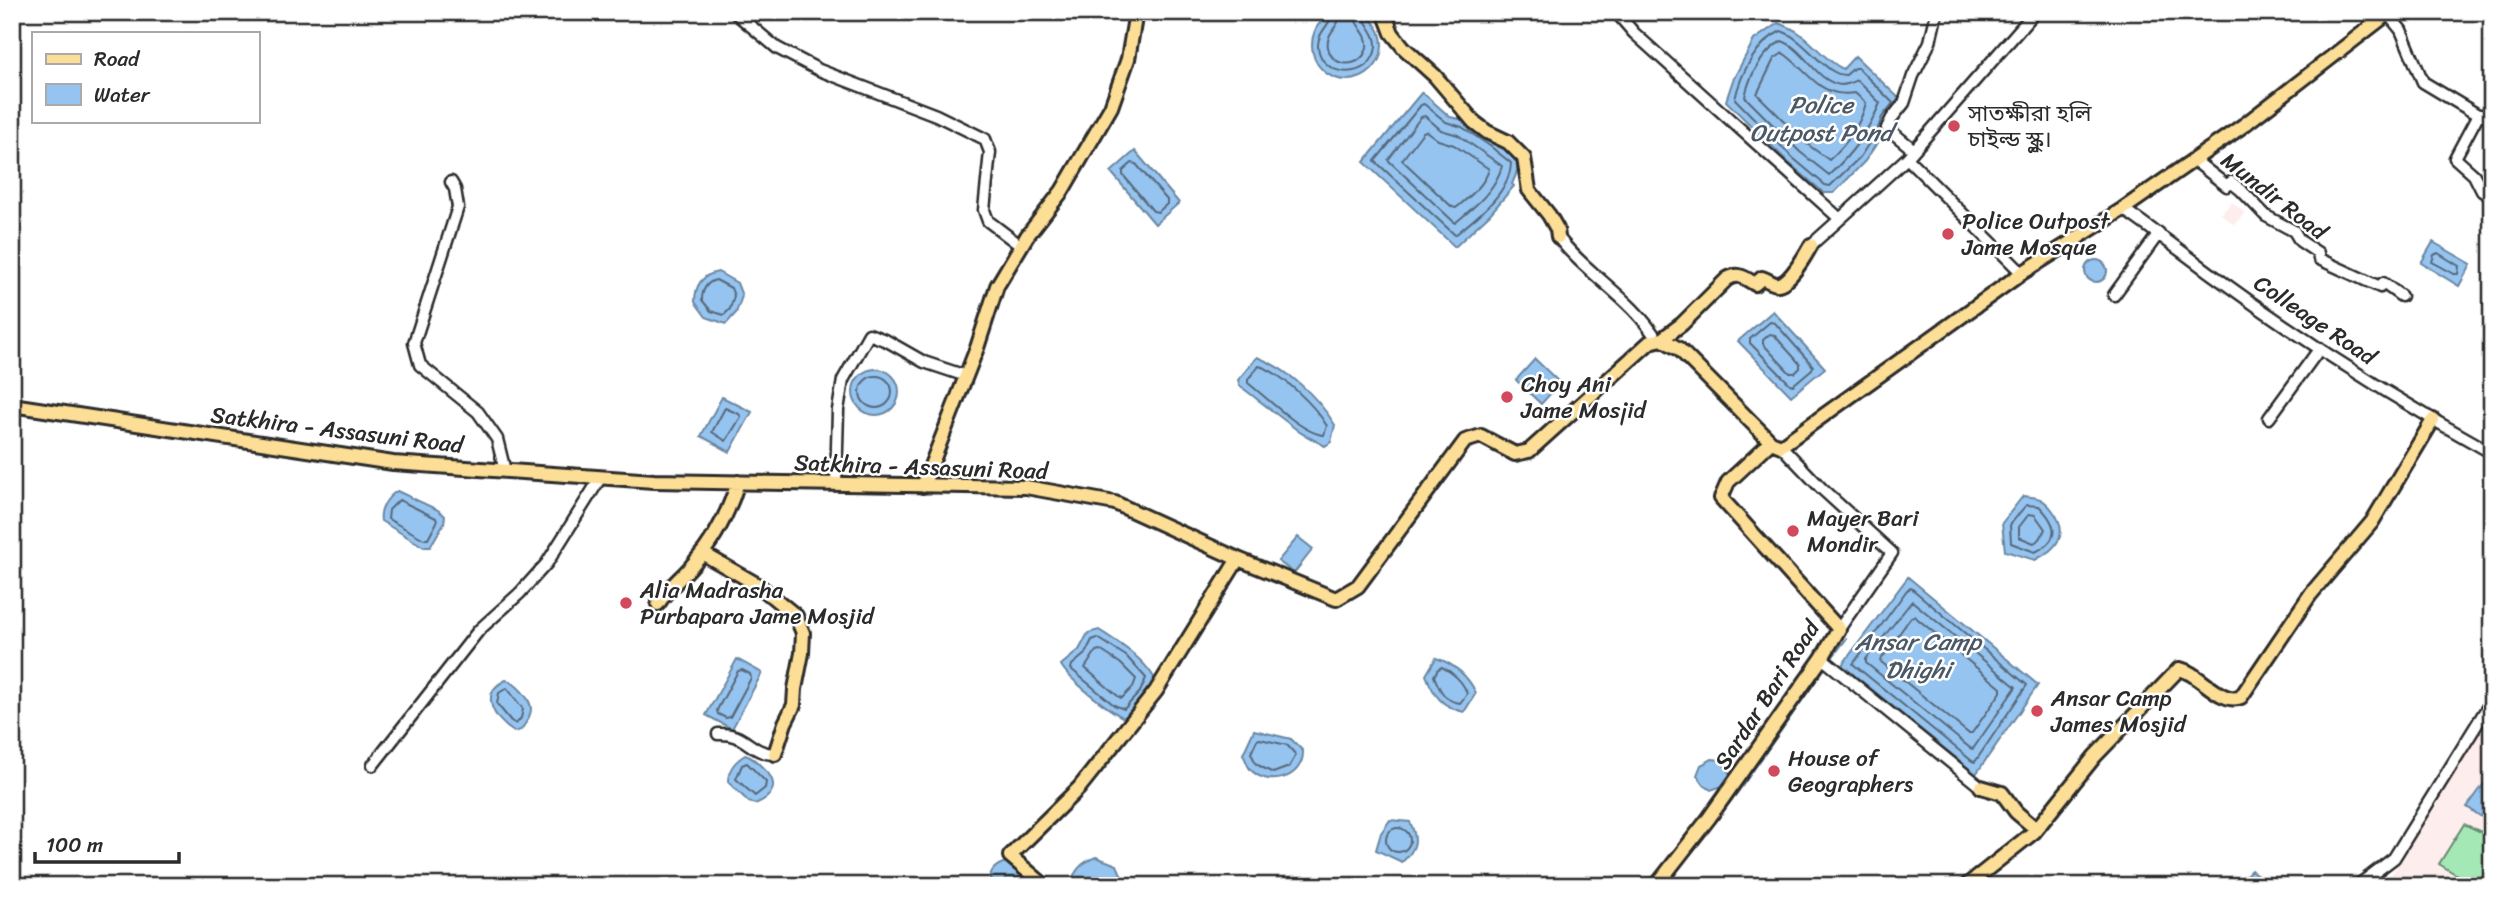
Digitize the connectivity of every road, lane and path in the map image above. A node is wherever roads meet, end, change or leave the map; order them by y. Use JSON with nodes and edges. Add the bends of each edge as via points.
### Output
{"nodes":[{"id":1,"x":734,"y":12,"type":"edge"},
{"id":2,"x":1136,"y":12,"type":"edge"},
{"id":3,"x":1384,"y":12,"type":"edge"},
{"id":4,"x":1616,"y":12,"type":"edge"},
{"id":5,"x":1937,"y":12,"type":"edge"},
{"id":6,"x":2035,"y":12,"type":"edge"},
{"id":7,"x":2389,"y":13,"type":"edge"},
{"id":8,"x":2492,"y":114,"type":"edge"},
{"id":9,"x":2478,"y":115,"type":"junction"},
{"id":10,"x":1910,"y":154,"type":"junction"},
{"id":11,"x":2194,"y":160,"type":"junction"},
{"id":12,"x":451,"y":182,"type":"dead end"},
{"id":13,"x":2492,"y":197,"type":"edge"},
{"id":14,"x":2123,"y":209,"type":"junction"},
{"id":15,"x":1840,"y":219,"type":"junction"},
{"id":16,"x":2159,"y":233,"type":"junction"},
{"id":17,"x":1558,"y":237,"type":"joint"},
{"id":18,"x":1811,"y":245,"type":"joint"},
{"id":19,"x":1021,"y":246,"type":"junction"},
{"id":20,"x":2022,"y":274,"type":"junction"},
{"id":21,"x":2115,"y":295,"type":"dead end"},
{"id":22,"x":2401,"y":296,"type":"dead end"},
{"id":23,"x":1659,"y":340,"type":"junction"},
{"id":24,"x":2320,"y":348,"type":"junction"},
{"id":25,"x":966,"y":376,"type":"junction"},
{"id":26,"x":12,"y":405,"type":"edge"},
{"id":27,"x":2269,"y":418,"type":"dead end"},
{"id":28,"x":2433,"y":420,"type":"junction"},
{"id":29,"x":1776,"y":444,"type":"junction"},
{"id":30,"x":2492,"y":453,"type":"edge"},
{"id":31,"x":505,"y":471,"type":"junction"},
{"id":32,"x":601,"y":477,"type":"junction"},
{"id":33,"x":738,"y":482,"type":"junction"},
{"id":34,"x":836,"y":484,"type":"junction"},
{"id":35,"x":923,"y":486,"type":"junction"},
{"id":36,"x":702,"y":553,"type":"junction"},
{"id":37,"x":1238,"y":559,"type":"junction"},
{"id":38,"x":658,"y":604,"type":"dead end"},
{"id":39,"x":1839,"y":629,"type":"junction"},
{"id":40,"x":1822,"y":658,"type":"junction"},
{"id":41,"x":2492,"y":700,"type":"edge"},
{"id":42,"x":718,"y":734,"type":"dead end"},
{"id":43,"x":775,"y":754,"type":"joint"},
{"id":44,"x":373,"y":765,"type":"dead end"},
{"id":45,"x":1981,"y":787,"type":"joint"},
{"id":46,"x":2036,"y":829,"type":"junction"},
{"id":47,"x":1045,"y":886,"type":"edge"},
{"id":48,"x":1656,"y":886,"type":"edge"},
{"id":49,"x":1966,"y":886,"type":"edge"},
{"id":50,"x":2357,"y":886,"type":"edge"}],
"edges":[{"from":1,"to":19,"type":"street","via":[[777,48],[819,70],[985,139],[990,152],[984,210],[988,221]]},
{"from":2,"to":19,"type":"main road","via":[[1128,60],[1111,107],[1062,191]]},
{"from":3,"to":17,"type":"main road","via":[[1404,48],[1471,120],[1508,142],[1524,158],[1529,190],[1549,215]]},
{"from":4,"to":15,"type":"street"},
{"from":5,"to":10,"type":"street","via":[[1930,43],[1888,128]]},
{"from":6,"to":10,"type":"street"},
{"from":7,"to":9,"type":"street","via":[[2423,82]]},
{"from":7,"to":11,"type":"main road"},
{"from":8,"to":9,"type":"street"},
{"from":9,"to":13,"type":"street","via":[[2455,158]]},
{"from":10,"to":15,"type":"street"},
{"from":10,"to":20,"type":"street"},
{"from":11,"to":14,"type":"main road"},
{"from":11,"to":22,"type":"street","name":"Mundir Road","via":[[2227,186],[2231,182],[2266,216],[2294,230],[2319,259],[2380,287],[2383,284]]},
{"from":12,"to":31,"type":"street","via":[[458,207],[414,343],[420,365],[478,412],[497,439]]},
{"from":14,"to":16,"type":"street","name":"Colleage Road"},
{"from":14,"to":20,"type":"main road"},
{"from":15,"to":18,"type":"street"},
{"from":16,"to":21,"type":"street"},
{"from":16,"to":24,"type":"street","name":"Colleage Road"},
{"from":17,"to":23,"type":"street"},
{"from":18,"to":23,"type":"main road","via":[[1783,282],[1762,278],[1755,284],[1733,275]]},
{"from":19,"to":25,"type":"main road","via":[[997,286]]},
{"from":20,"to":29,"type":"main road"},
{"from":23,"to":29,"type":"main road","via":[[1679,349]]},
{"from":23,"to":37,"type":"main road","name":"Satkhira - Assasuni Road","via":[[1650,342],[1529,451],[1515,454],[1481,436],[1465,441],[1358,586],[1336,599]]},
{"from":24,"to":27,"type":"street"},
{"from":24,"to":28,"type":"street","name":"Colleage Road"},
{"from":25,"to":34,"type":"street","via":[[924,362],[869,334],[843,380]]},
{"from":25,"to":35,"type":"main road"},
{"from":26,"to":31,"type":"main road","name":"Satkhira - Assasuni Road","via":[[393,463]]},
{"from":28,"to":30,"type":"street","name":"Colleage Road"},
{"from":28,"to":46,"type":"main road","via":[[2372,522],[2311,595],[2241,697],[2225,698],[2179,668],[2095,756]]},
{"from":29,"to":39,"type":"street","via":[[1892,553]]},
{"from":29,"to":39,"type":"main road","name":"Sardar Bari Road","via":[[1728,482],[1721,498]]},
{"from":31,"to":32,"type":"main road","name":"Satkhira - Assasuni Road"},
{"from":32,"to":33,"type":"main road","name":"Satkhira - Assasuni Road"},
{"from":32,"to":44,"type":"street","via":[[547,563],[478,630]]},
{"from":33,"to":34,"type":"main road","name":"Satkhira - Assasuni Road"},
{"from":33,"to":36,"type":"main road"},
{"from":34,"to":35,"type":"main road","name":"Satkhira - Assasuni Road"},
{"from":35,"to":37,"type":"main road","name":"Satkhira - Assasuni Road","via":[[1026,487],[1115,503]]},
{"from":36,"to":38,"type":"main road"},
{"from":36,"to":43,"type":"main road","via":[[758,585],[796,616],[803,633],[794,705]]},
{"from":37,"to":47,"type":"main road","via":[[1156,691],[1079,788],[1010,856]]},
{"from":39,"to":40,"type":"main road","name":"Sardar Bari Road"},
{"from":40,"to":45,"type":"street"},
{"from":40,"to":48,"type":"main road","name":"Sardar Bari Road"},
{"from":41,"to":50,"type":"street","via":[[2395,858]]},
{"from":42,"to":43,"type":"street","via":[[732,733],[762,754]]},
{"from":45,"to":46,"type":"main road","via":[[2002,793]]},
{"from":46,"to":49,"type":"main road"}]}
